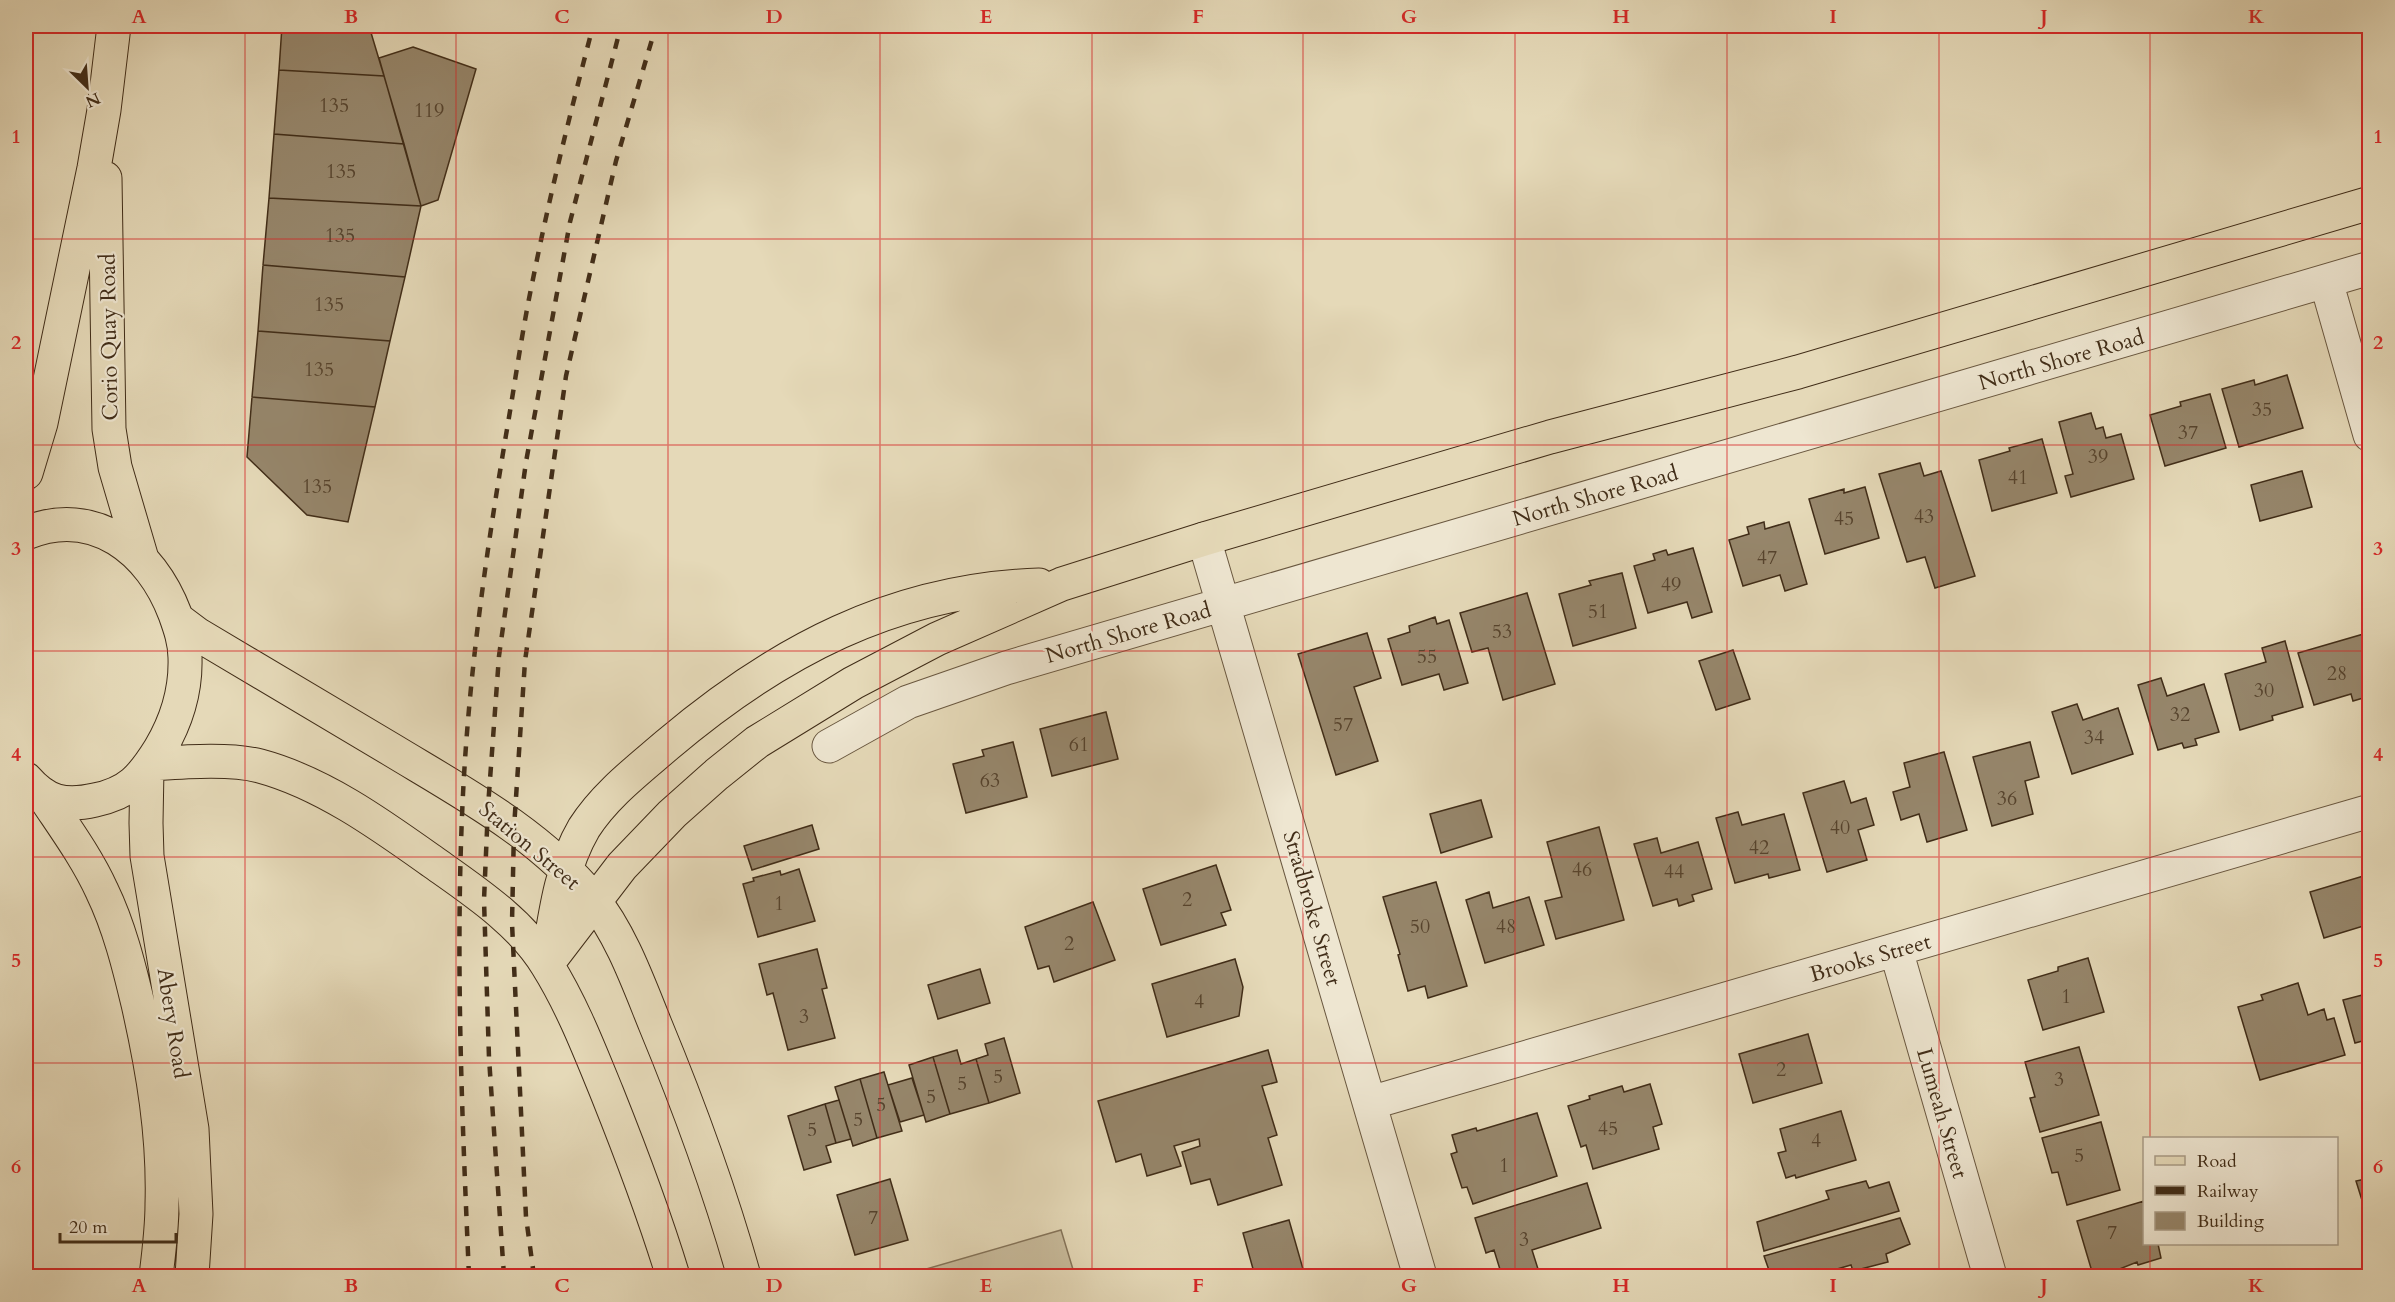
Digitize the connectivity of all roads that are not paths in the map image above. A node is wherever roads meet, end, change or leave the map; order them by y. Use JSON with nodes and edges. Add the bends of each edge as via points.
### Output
{"nodes":[{"id":1,"x":114,"y":26,"type":"edge"},
{"id":2,"x":104,"y":110,"type":"junction"},
{"id":3,"x":2370,"y":203,"type":"edge"},
{"id":4,"x":2370,"y":268,"type":"edge"},
{"id":5,"x":2326,"y":281,"type":"junction"},
{"id":6,"x":2370,"y":435,"type":"edge"},
{"id":7,"x":26,"y":473,"type":"edge"},
{"id":8,"x":26,"y":534,"type":"edge"},
{"id":9,"x":1204,"y":539,"type":"junction"},
{"id":10,"x":142,"y":559,"type":"junction"},
{"id":11,"x":1062,"y":584,"type":"junction"},
{"id":12,"x":1225,"y":603,"type":"junction"},
{"id":13,"x":177,"y":619,"type":"junction"},
{"id":14,"x":829,"y":746,"type":"dead end"},
{"id":15,"x":149,"y":766,"type":"junction"},
{"id":16,"x":33,"y":793,"type":"edge"},
{"id":17,"x":2370,"y":811,"type":"edge"},
{"id":18,"x":566,"y":871,"type":"junction"},
{"id":19,"x":594,"y":901,"type":"junction"},
{"id":20,"x":1896,"y":950,"type":"junction"},
{"id":21,"x":547,"y":964,"type":"junction"},
{"id":22,"x":1370,"y":1103,"type":"junction"},
{"id":23,"x":156,"y":1276,"type":"edge"},
{"id":24,"x":192,"y":1276,"type":"edge"},
{"id":25,"x":673,"y":1276,"type":"edge"},
{"id":26,"x":744,"y":1276,"type":"edge"},
{"id":27,"x":1420,"y":1276,"type":"edge"},
{"id":28,"x":1990,"y":1276,"type":"edge"}],
"edges":[{"from":1,"to":2,"type":"main road","name":"Corio Quay Road"},
{"from":2,"to":7,"type":"main road","name":"Corio Quay Road","via":[[41,423]]},
{"from":2,"to":10,"type":"main road","name":"Corio Quay Road","via":[[109,429],[115,467]]},
{"from":3,"to":9,"type":"main road","via":[[1798,372],[1550,437]]},
{"from":4,"to":5,"type":"street","name":"North Shore Road"},
{"from":5,"to":6,"type":"street"},
{"from":5,"to":12,"type":"street","name":"North Shore Road"},
{"from":8,"to":10,"type":"main road","via":[[47,526],[86,526],[122,541]]},
{"from":9,"to":11,"type":"main road"},
{"from":9,"to":12,"type":"street","name":"Stradbroke Street"},
{"from":10,"to":13,"type":"main road","via":[[161,585]]},
{"from":11,"to":18,"type":"main road","via":[[1006,586],[931,598],[894,609],[838,632],[759,675],[706,712],[634,772],[584,828]]},
{"from":11,"to":19,"type":"main road","via":[[937,639],[853,683],[757,742],[672,814]]},
{"from":12,"to":14,"type":"street","name":"North Shore Road","via":[[1006,668],[908,702]]},
{"from":12,"to":22,"type":"street","name":"Stradbroke Street"},
{"from":13,"to":15,"type":"main road","via":[[184,641],[184,676],[175,717]]},
{"from":13,"to":18,"type":"main road","name":"Station Street","via":[[196,634],[488,807]]},
{"from":15,"to":16,"type":"main road","via":[[125,790],[107,797],[73,803]]},
{"from":15,"to":21,"type":"main road","via":[[203,761],[258,765],[308,783],[386,829],[476,893],[512,923]]},
{"from":15,"to":24,"type":"main road","name":"Abery Road","via":[[147,856],[192,1129],[196,1214]]},
{"from":16,"to":23,"type":"main road","name":"Abery Road","via":[[80,850],[103,892],[134,987],[157,1101],[161,1147],[162,1204]]},
{"from":17,"to":20,"type":"street","name":"Brooks Street"},
{"from":18,"to":19,"type":"main road","name":"Station Street"},
{"from":18,"to":21,"type":"main road"},
{"from":19,"to":21,"type":"main road"},
{"from":19,"to":26,"type":"main road","name":"Station Street","via":[[627,958],[683,1092]]},
{"from":20,"to":22,"type":"street","name":"Brooks Street"},
{"from":20,"to":28,"type":"street","name":"Lumeah Street"},
{"from":21,"to":25,"type":"main road","via":[[580,1028],[643,1183]]},
{"from":22,"to":27,"type":"street","name":"Stradbroke Street"}]}
